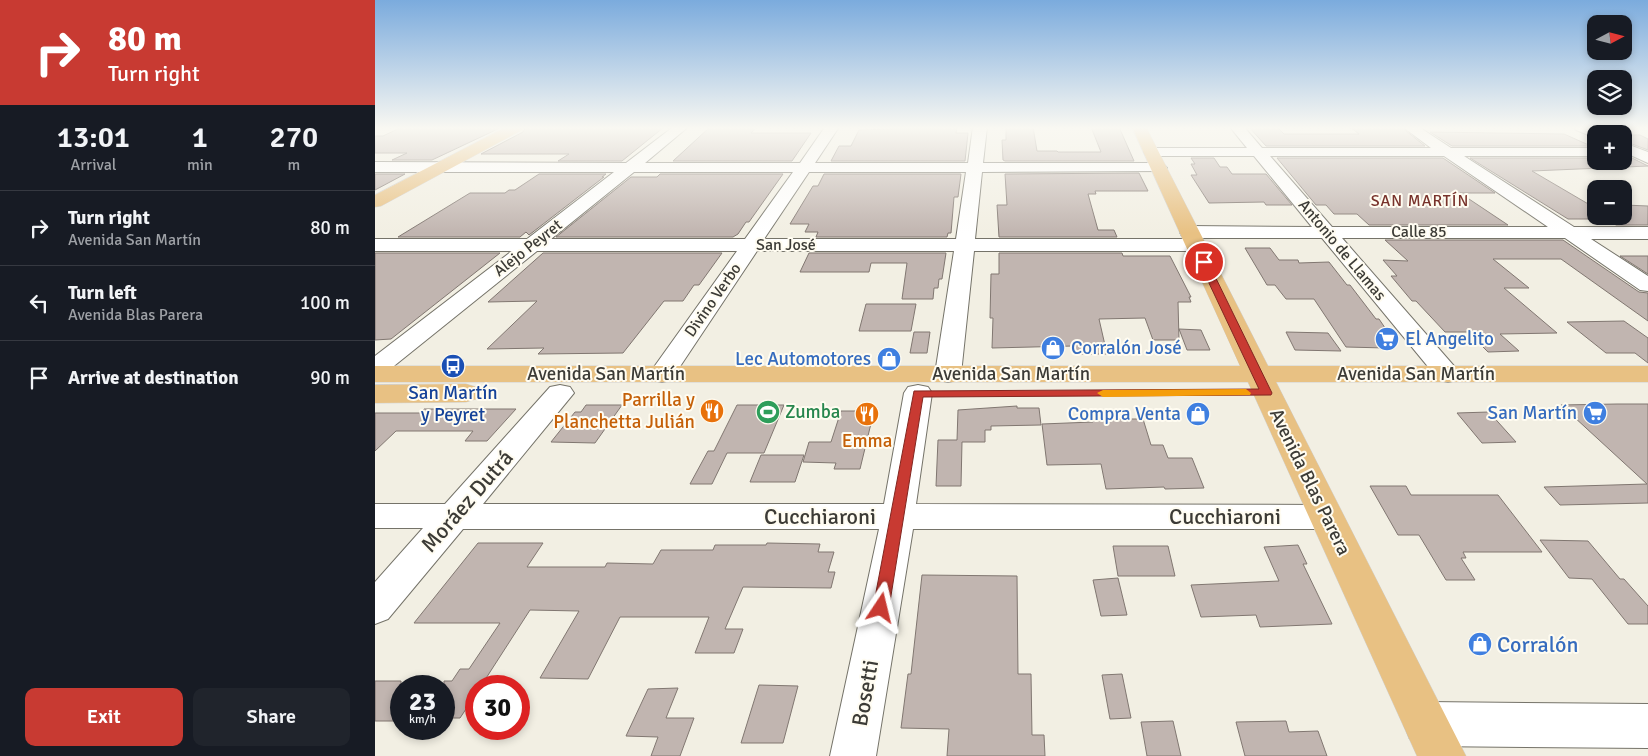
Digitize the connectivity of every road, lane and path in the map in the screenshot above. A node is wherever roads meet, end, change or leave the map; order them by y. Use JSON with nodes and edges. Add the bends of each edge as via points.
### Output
{"nodes":[{"id":1,"x":450,"y":162,"type":"edge"},
{"id":2,"x":636,"y":162,"type":"edge"},
{"id":3,"x":808,"y":162,"type":"edge"},
{"id":4,"x":976,"y":162,"type":"edge"},
{"id":5,"x":1104,"y":162,"type":"edge"},
{"id":6,"x":1156,"y":162,"type":"edge"},
{"id":7,"x":1267,"y":162,"type":"edge"},
{"id":8,"x":1463,"y":162,"type":"edge"},
{"id":9,"x":375,"y":167,"type":"edge"},
{"id":10,"x":441,"y":167,"type":"junction"},
{"id":11,"x":630,"y":167,"type":"junction"},
{"id":12,"x":804,"y":168,"type":"junction"},
{"id":13,"x":975,"y":168,"type":"junction"},
{"id":14,"x":375,"y":202,"type":"edge"},
{"id":15,"x":1327,"y":232,"type":"junction"},
{"id":16,"x":1569,"y":232,"type":"junction"},
{"id":17,"x":1648,"y":232,"type":"edge"},
{"id":18,"x":1193,"y":239,"type":"junction"},
{"id":19,"x":375,"y":245,"type":"edge"},
{"id":20,"x":532,"y":245,"type":"junction"},
{"id":21,"x":751,"y":245,"type":"junction"},
{"id":22,"x":965,"y":245,"type":"junction"},
{"id":23,"x":1648,"y":285,"type":"edge"},
{"id":24,"x":375,"y":369,"type":"edge"},
{"id":25,"x":375,"y":374,"type":"edge"},
{"id":26,"x":662,"y":374,"type":"junction"},
{"id":27,"x":948,"y":374,"type":"junction"},
{"id":28,"x":1448,"y":374,"type":"junction"},
{"id":29,"x":1648,"y":374,"type":"edge"},
{"id":30,"x":1262,"y":384,"type":"junction"},
{"id":31,"x":560,"y":393,"type":"junction"},
{"id":32,"x":918,"y":393,"type":"junction"},
{"id":33,"x":1648,"y":393,"type":"edge"},
{"id":34,"x":375,"y":394,"type":"edge"},
{"id":35,"x":375,"y":516,"type":"edge"},
{"id":36,"x":454,"y":516,"type":"junction"},
{"id":37,"x":898,"y":516,"type":"junction"},
{"id":38,"x":1326,"y":516,"type":"junction"},
{"id":39,"x":375,"y":608,"type":"edge"},
{"id":40,"x":1648,"y":726,"type":"edge"},
{"id":41,"x":1434,"y":740,"type":"edge"},
{"id":42,"x":853,"y":756,"type":"edge"}],
"edges":[{"from":1,"to":10,"type":"main road"},
{"from":2,"to":11,"type":"street","name":"Alejo Peyret"},
{"from":3,"to":12,"type":"street","name":"Divino Verbo"},
{"from":4,"to":13,"type":"street"},
{"from":5,"to":13,"type":"street"},
{"from":6,"to":18,"type":"main road","name":"Avenida Blas Parera"},
{"from":7,"to":15,"type":"street","name":"Antonio de Llamas"},
{"from":8,"to":16,"type":"street"},
{"from":9,"to":10,"type":"street"},
{"from":10,"to":11,"type":"street"},
{"from":10,"to":14,"type":"main road"},
{"from":11,"to":12,"type":"street"},
{"from":11,"to":20,"type":"street","name":"Alejo Peyret"},
{"from":12,"to":13,"type":"street"},
{"from":12,"to":21,"type":"street","name":"Divino Verbo"},
{"from":13,"to":22,"type":"street"},
{"from":15,"to":16,"type":"street","name":"Calle 85"},
{"from":15,"to":18,"type":"street","name":"Calle 85"},
{"from":15,"to":28,"type":"street","name":"Antonio de Llamas"},
{"from":16,"to":17,"type":"street","name":"Calle 85"},
{"from":16,"to":23,"type":"street"},
{"from":18,"to":22,"type":"street","name":"San José"},
{"from":18,"to":30,"type":"main road","name":"Avenida Blas Parera"},
{"from":19,"to":20,"type":"street","name":"San José"},
{"from":20,"to":21,"type":"street","name":"San José"},
{"from":20,"to":24,"type":"street","name":"Alejo Peyret"},
{"from":21,"to":22,"type":"street","name":"San José"},
{"from":21,"to":26,"type":"street","name":"Divino Verbo"},
{"from":22,"to":27,"type":"street"},
{"from":25,"to":26,"type":"main road","name":"Avenida San Martín"},
{"from":26,"to":27,"type":"main road","name":"Avenida San Martín"},
{"from":27,"to":30,"type":"main road","name":"Avenida San Martín"},
{"from":28,"to":29,"type":"main road","name":"Avenida San Martín"},
{"from":28,"to":30,"type":"main road","name":"Avenida San Martín"},
{"from":30,"to":32,"type":"main road","name":"Avenida San Martín"},
{"from":30,"to":33,"type":"main road","name":"Avenida San Martín"},
{"from":30,"to":38,"type":"main road","name":"Avenida Blas Parera"},
{"from":31,"to":32,"type":"main road","name":"Avenida San Martín"},
{"from":31,"to":34,"type":"main road","name":"Avenida San Martín"},
{"from":31,"to":36,"type":"street","name":"Moráez Dutrá"},
{"from":32,"to":37,"type":"street","name":"Bosetti"},
{"from":35,"to":36,"type":"street","name":"Cucchiaroni"},
{"from":36,"to":37,"type":"street","name":"Cucchiaroni"},
{"from":36,"to":39,"type":"street","name":"Moráez Dutrá"},
{"from":37,"to":38,"type":"street","name":"Cucchiaroni"},
{"from":37,"to":42,"type":"street","name":"Bosetti"},
{"from":38,"to":41,"type":"main road","name":"Avenida Blas Parera"},
{"from":40,"to":41,"type":"street"}]}
